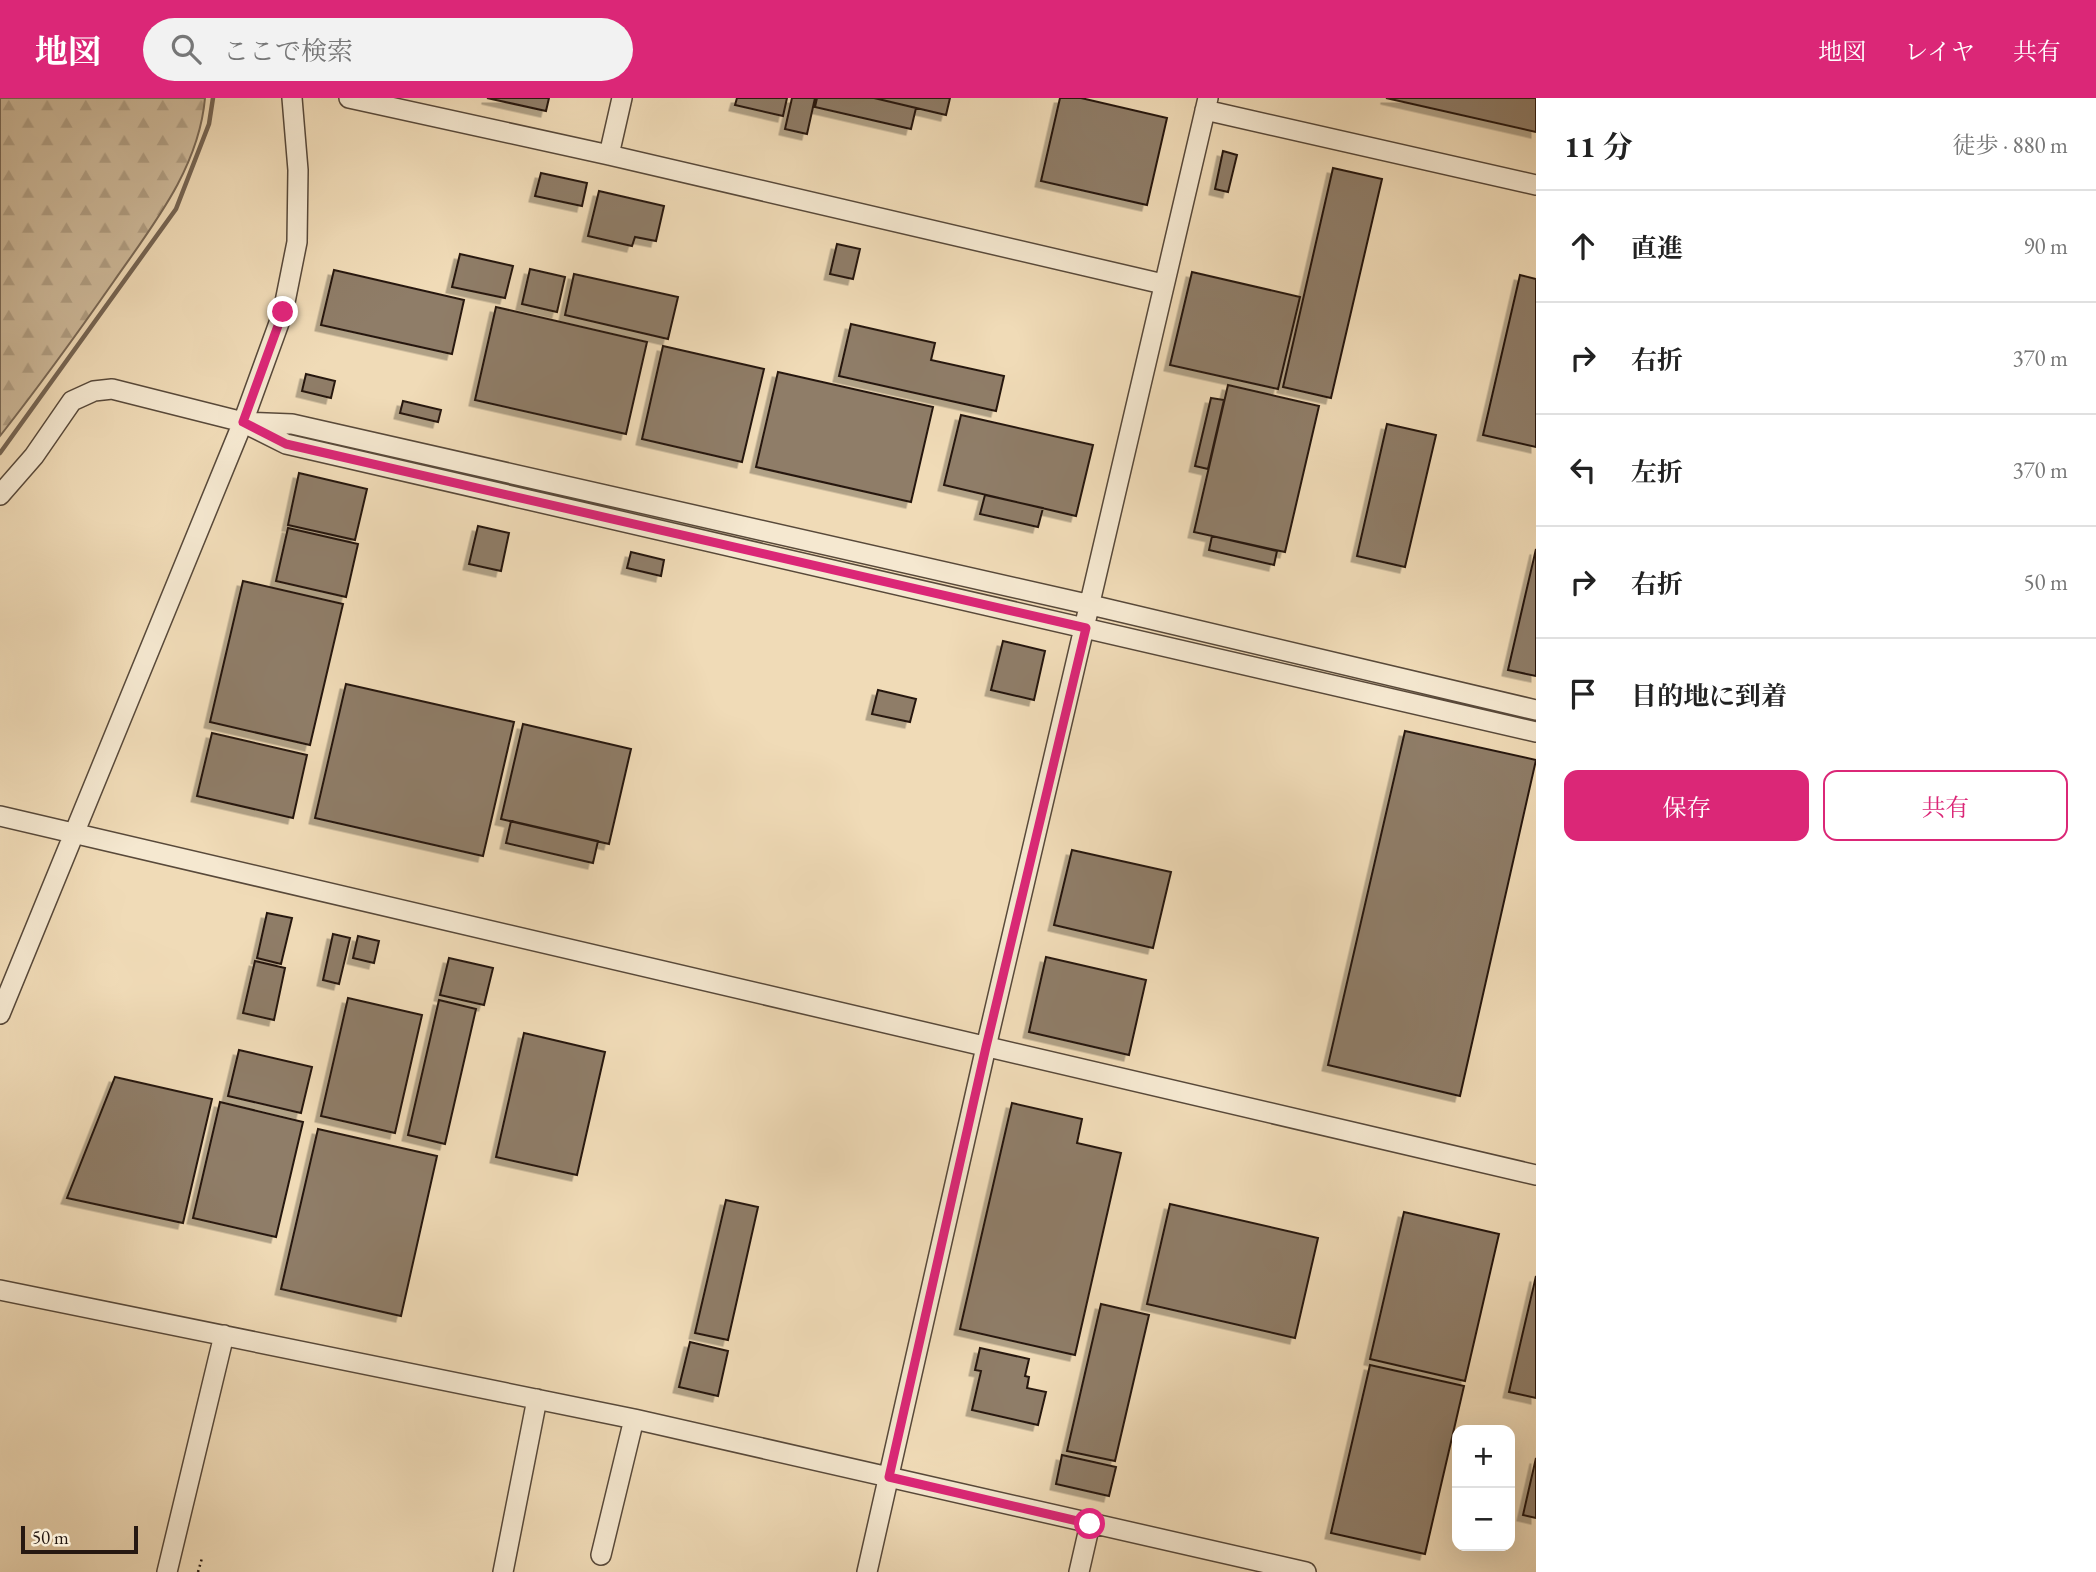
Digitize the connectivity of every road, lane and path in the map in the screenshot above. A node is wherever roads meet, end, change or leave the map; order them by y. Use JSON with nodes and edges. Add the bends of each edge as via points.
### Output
{"nodes":[{"id":1,"x":292,"y":98,"type":"edge"},
{"id":2,"x":349,"y":98,"type":"edge"},
{"id":3,"x":621,"y":98,"type":"edge"},
{"id":4,"x":1206,"y":104,"type":"edge"},
{"id":5,"x":609,"y":155,"type":"junction"},
{"id":6,"x":1536,"y":185,"type":"edge"},
{"id":7,"x":1163,"y":284,"type":"junction"},
{"id":8,"x":243,"y":422,"type":"junction"},
{"id":9,"x":0,"y":495,"type":"edge"},
{"id":10,"x":1091,"y":605,"type":"junction"},
{"id":11,"x":1086,"y":628,"type":"junction"},
{"id":12,"x":1536,"y":709,"type":"edge"},
{"id":13,"x":1536,"y":732,"type":"edge"},
{"id":14,"x":0,"y":816,"type":"edge"},
{"id":15,"x":75,"y":833,"type":"junction"},
{"id":16,"x":0,"y":1014,"type":"edge"},
{"id":17,"x":986,"y":1047,"type":"junction"},
{"id":18,"x":1536,"y":1175,"type":"edge"},
{"id":19,"x":0,"y":1290,"type":"edge"},
{"id":20,"x":224,"y":1335,"type":"junction"},
{"id":21,"x":537,"y":1399,"type":"junction"},
{"id":22,"x":634,"y":1419,"type":"junction"},
{"id":23,"x":889,"y":1477,"type":"junction"},
{"id":24,"x":1090,"y":1524,"type":"junction"},
{"id":25,"x":601,"y":1555,"type":"dead end"},
{"id":26,"x":202,"y":1558,"type":"dead end"},
{"id":27,"x":1299,"y":1571,"type":"edge"},
{"id":28,"x":167,"y":1572,"type":"edge"},
{"id":29,"x":198,"y":1572,"type":"edge"},
{"id":30,"x":503,"y":1572,"type":"edge"},
{"id":31,"x":867,"y":1572,"type":"edge"},
{"id":32,"x":1079,"y":1572,"type":"edge"}],
"edges":[{"from":1,"to":8,"type":"street","via":[[298,170],[292,279]]},
{"from":2,"to":5,"type":"street"},
{"from":3,"to":5,"type":"street"},
{"from":4,"to":6,"type":"street"},
{"from":4,"to":7,"type":"street"},
{"from":5,"to":7,"type":"street"},
{"from":7,"to":10,"type":"street"},
{"from":8,"to":9,"type":"street","via":[[112,389],[83,393]]},
{"from":8,"to":10,"type":"street","via":[[292,424]]},
{"from":8,"to":11,"type":"street","via":[[286,444]]},
{"from":8,"to":15,"type":"street"},
{"from":10,"to":11,"type":"street"},
{"from":10,"to":12,"type":"street"},
{"from":11,"to":13,"type":"street"},
{"from":11,"to":17,"type":"street"},
{"from":14,"to":15,"type":"street"},
{"from":15,"to":16,"type":"street"},
{"from":15,"to":17,"type":"street"},
{"from":17,"to":18,"type":"street"},
{"from":17,"to":23,"type":"street"},
{"from":19,"to":20,"type":"street"},
{"from":20,"to":21,"type":"street"},
{"from":20,"to":28,"type":"street"},
{"from":21,"to":22,"type":"street"},
{"from":21,"to":30,"type":"street"},
{"from":22,"to":23,"type":"street"},
{"from":22,"to":25,"type":"street"},
{"from":23,"to":24,"type":"street"},
{"from":23,"to":31,"type":"street"},
{"from":24,"to":27,"type":"street"},
{"from":24,"to":32,"type":"street"},
{"from":26,"to":29,"type":"path"}]}
